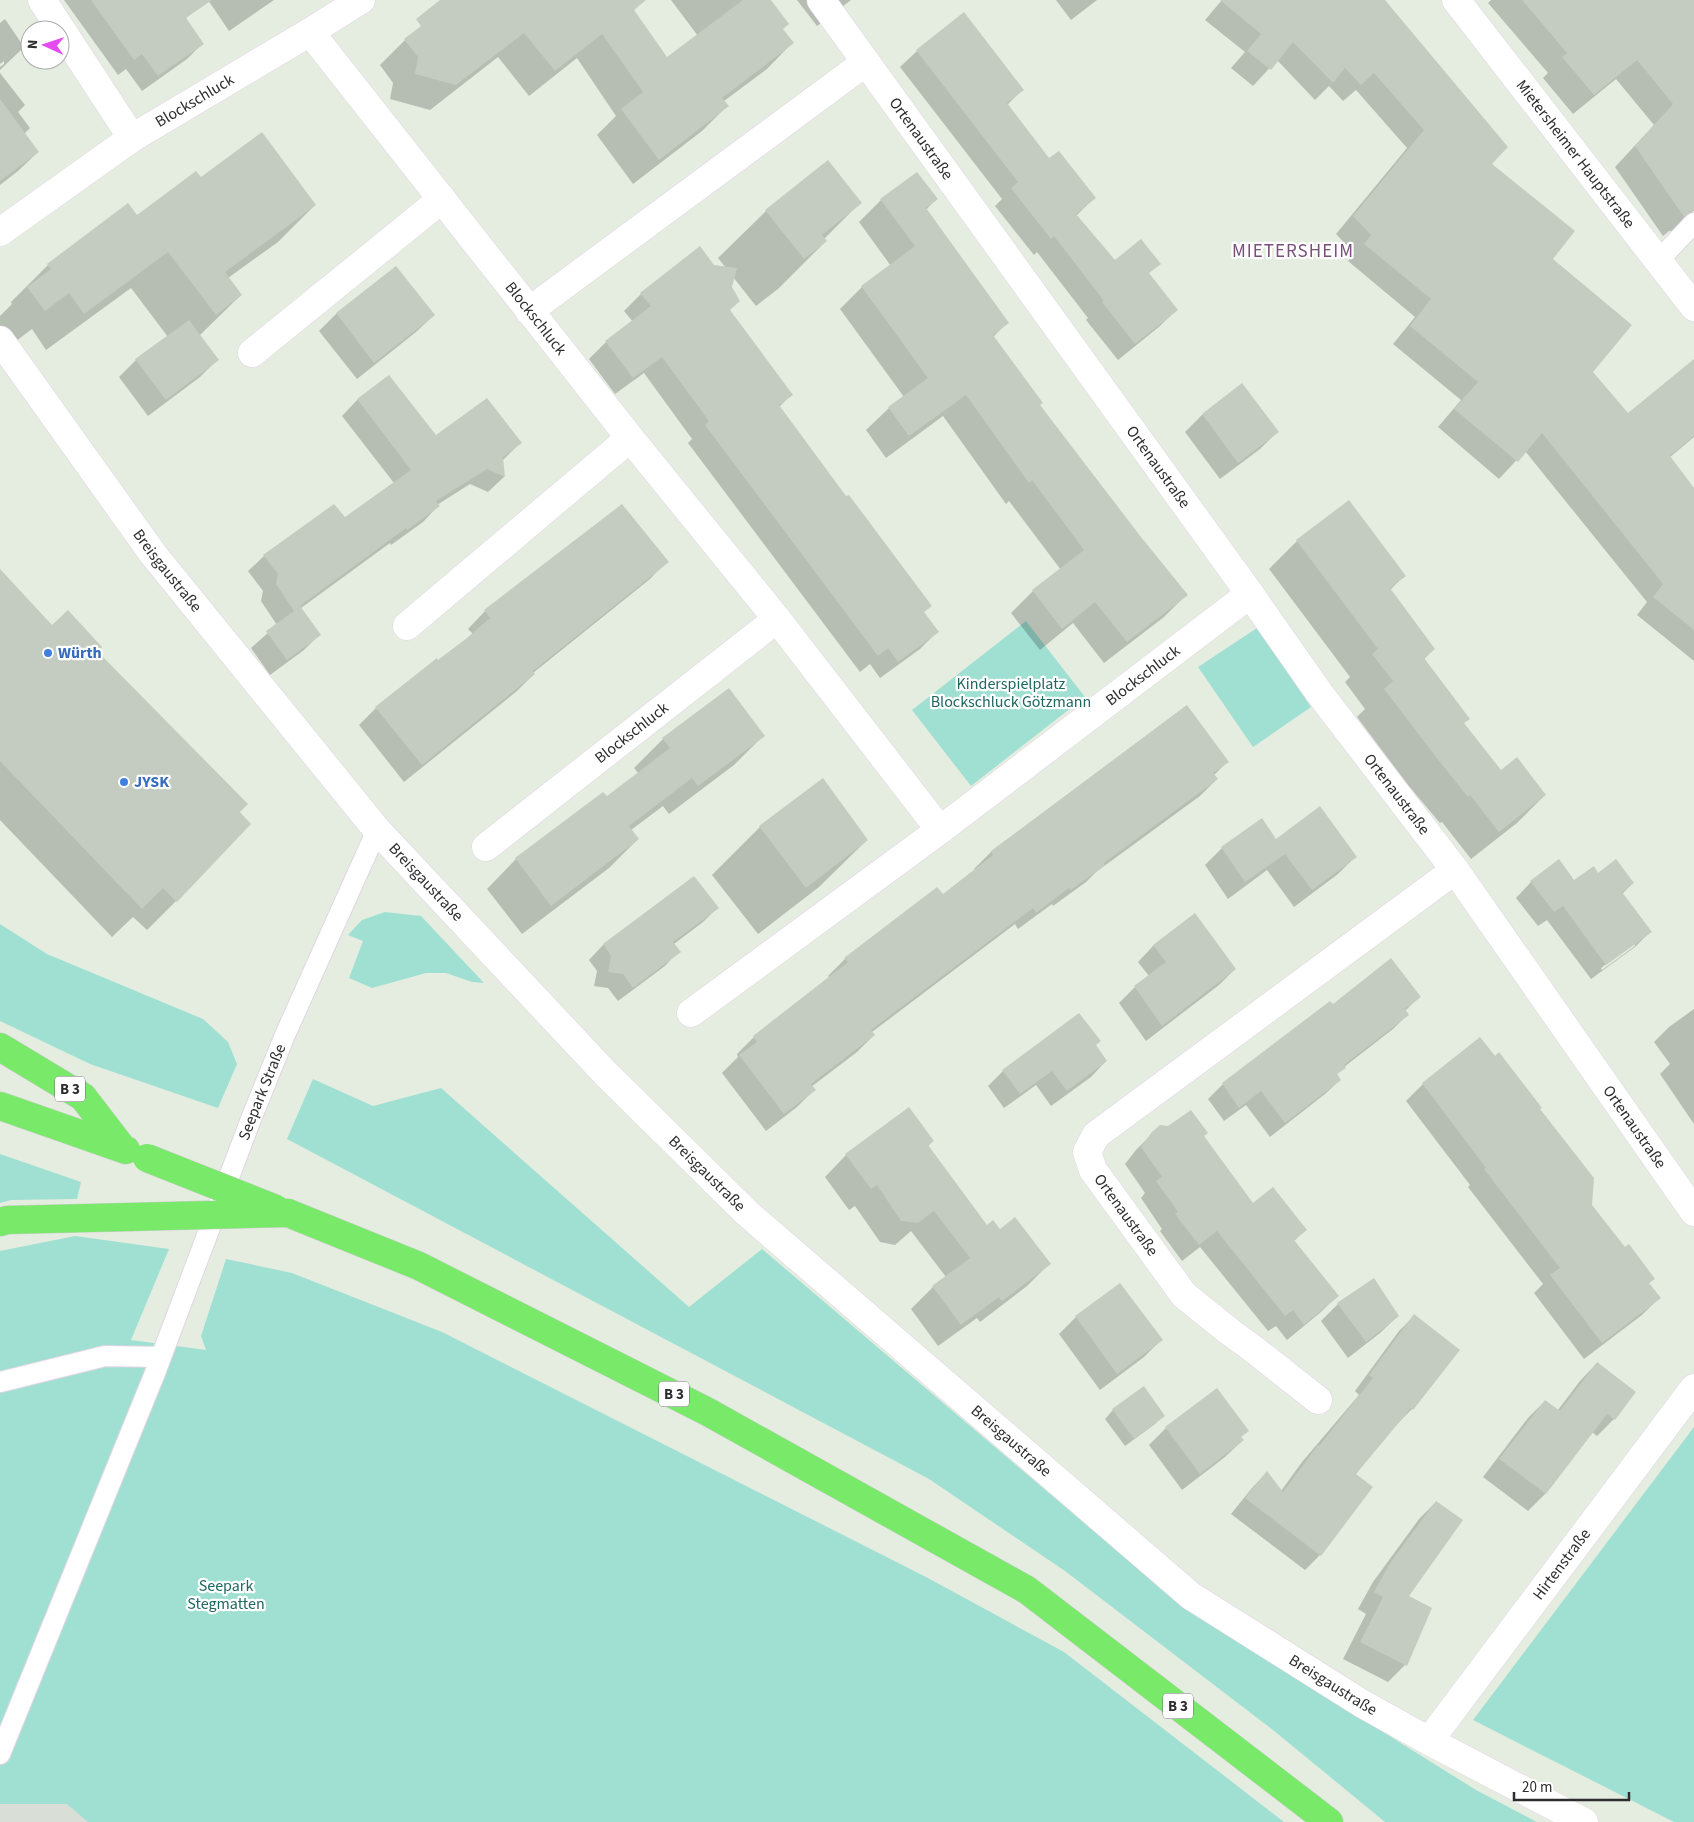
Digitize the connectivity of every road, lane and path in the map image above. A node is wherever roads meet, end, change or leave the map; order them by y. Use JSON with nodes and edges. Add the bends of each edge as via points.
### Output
{"nodes":[{"id":1,"x":42,"y":0,"type":"edge"},
{"id":2,"x":360,"y":0,"type":"edge"},
{"id":3,"x":821,"y":0,"type":"edge"},
{"id":4,"x":1456,"y":0,"type":"edge"},
{"id":5,"x":310,"y":32,"type":"junction"},
{"id":6,"x":866,"y":62,"type":"junction"},
{"id":7,"x":132,"y":138,"type":"junction"},
{"id":8,"x":442,"y":200,"type":"junction"},
{"id":9,"x":1694,"y":223,"type":"edge"},
{"id":10,"x":0,"y":232,"type":"edge"},
{"id":11,"x":1658,"y":261,"type":"junction"},
{"id":12,"x":1694,"y":307,"type":"edge"},
{"id":13,"x":530,"y":311,"type":"junction"},
{"id":14,"x":0,"y":340,"type":"edge"},
{"id":15,"x":252,"y":353,"type":"dead end"},
{"id":16,"x":630,"y":438,"type":"junction"},
{"id":17,"x":1250,"y":594,"type":"junction"},
{"id":18,"x":777,"y":619,"type":"junction"},
{"id":19,"x":407,"y":626,"type":"dead end"},
{"id":20,"x":377,"y":830,"type":"junction"},
{"id":21,"x":940,"y":830,"type":"junction"},
{"id":22,"x":486,"y":847,"type":"dead end"},
{"id":23,"x":1455,"y":870,"type":"junction"},
{"id":24,"x":691,"y":1013,"type":"dead end"},
{"id":25,"x":0,"y":1047,"type":"edge"},
{"id":26,"x":0,"y":1106,"type":"edge"},
{"id":27,"x":135,"y":1154,"type":"junction"},
{"id":28,"x":1694,"y":1212,"type":"edge"},
{"id":29,"x":299,"y":1217,"type":"junction"},
{"id":30,"x":0,"y":1222,"type":"edge"},
{"id":31,"x":160,"y":1357,"type":"junction"},
{"id":32,"x":0,"y":1382,"type":"edge"},
{"id":33,"x":1694,"y":1388,"type":"edge"},
{"id":34,"x":1318,"y":1400,"type":"dead end"},
{"id":35,"x":1429,"y":1741,"type":"junction"},
{"id":36,"x":0,"y":1754,"type":"edge"},
{"id":37,"x":1329,"y":1822,"type":"edge"},
{"id":38,"x":1584,"y":1822,"type":"edge"}],
"edges":[{"from":1,"to":7,"type":"street"},
{"from":2,"to":5,"type":"street","name":"Blockschluck"},
{"from":3,"to":6,"type":"street","name":"Ortenaustraße"},
{"from":4,"to":11,"type":"street","name":"Mietersheimer Hauptstraße"},
{"from":5,"to":7,"type":"street","name":"Blockschluck"},
{"from":5,"to":8,"type":"street","name":"Blockschluck"},
{"from":6,"to":13,"type":"street"},
{"from":6,"to":17,"type":"street","name":"Ortenaustraße"},
{"from":7,"to":10,"type":"street","name":"Blockschluck"},
{"from":8,"to":13,"type":"street","name":"Blockschluck"},
{"from":8,"to":15,"type":"street"},
{"from":9,"to":11,"type":"lane"},
{"from":11,"to":12,"type":"street","name":"Mietersheimer Hauptstraße"},
{"from":13,"to":16,"type":"street","name":"Blockschluck"},
{"from":14,"to":20,"type":"street","name":"Breisgaustraße","via":[[153,554]]},
{"from":16,"to":18,"type":"street","name":"Blockschluck"},
{"from":16,"to":19,"type":"street"},
{"from":17,"to":21,"type":"street","name":"Blockschluck"},
{"from":17,"to":23,"type":"street","name":"Ortenaustraße","via":[[1320,694]]},
{"from":18,"to":21,"type":"street","name":"Blockschluck"},
{"from":18,"to":22,"type":"street","name":"Blockschluck"},
{"from":20,"to":31,"type":"lane","name":"Seepark Straße","via":[[285,1035]]},
{"from":20,"to":35,"type":"street","name":"Breisgaustraße","via":[[605,1073],[762,1226],[1191,1596],[1361,1703]]},
{"from":21,"to":24,"type":"street","name":"Blockschluck"},
{"from":23,"to":28,"type":"street","name":"Ortenaustraße"},
{"from":23,"to":34,"type":"street","name":"Ortenaustraße","via":[[1096,1135],[1087,1152],[1093,1170],[1184,1294]]},
{"from":25,"to":27,"type":"main road","number":"B 3","via":[[83,1097]]},
{"from":26,"to":27,"type":"main road","number":"B 3"},
{"from":27,"to":29,"type":"main road","number":"B 3","bridge":true},
{"from":29,"to":30,"type":"main road","number":"B 3","bridge":true,"via":[[130,1217]]},
{"from":29,"to":37,"type":"main road","number":"B 3","via":[[419,1266],[708,1412],[1027,1590]]},
{"from":31,"to":32,"type":"lane","via":[[105,1356]]},
{"from":31,"to":36,"type":"lane","name":"Seepark Straße"},
{"from":33,"to":35,"type":"street","name":"Hirtenstraße"},
{"from":35,"to":38,"type":"street","name":"Breisgaustraße"}]}
